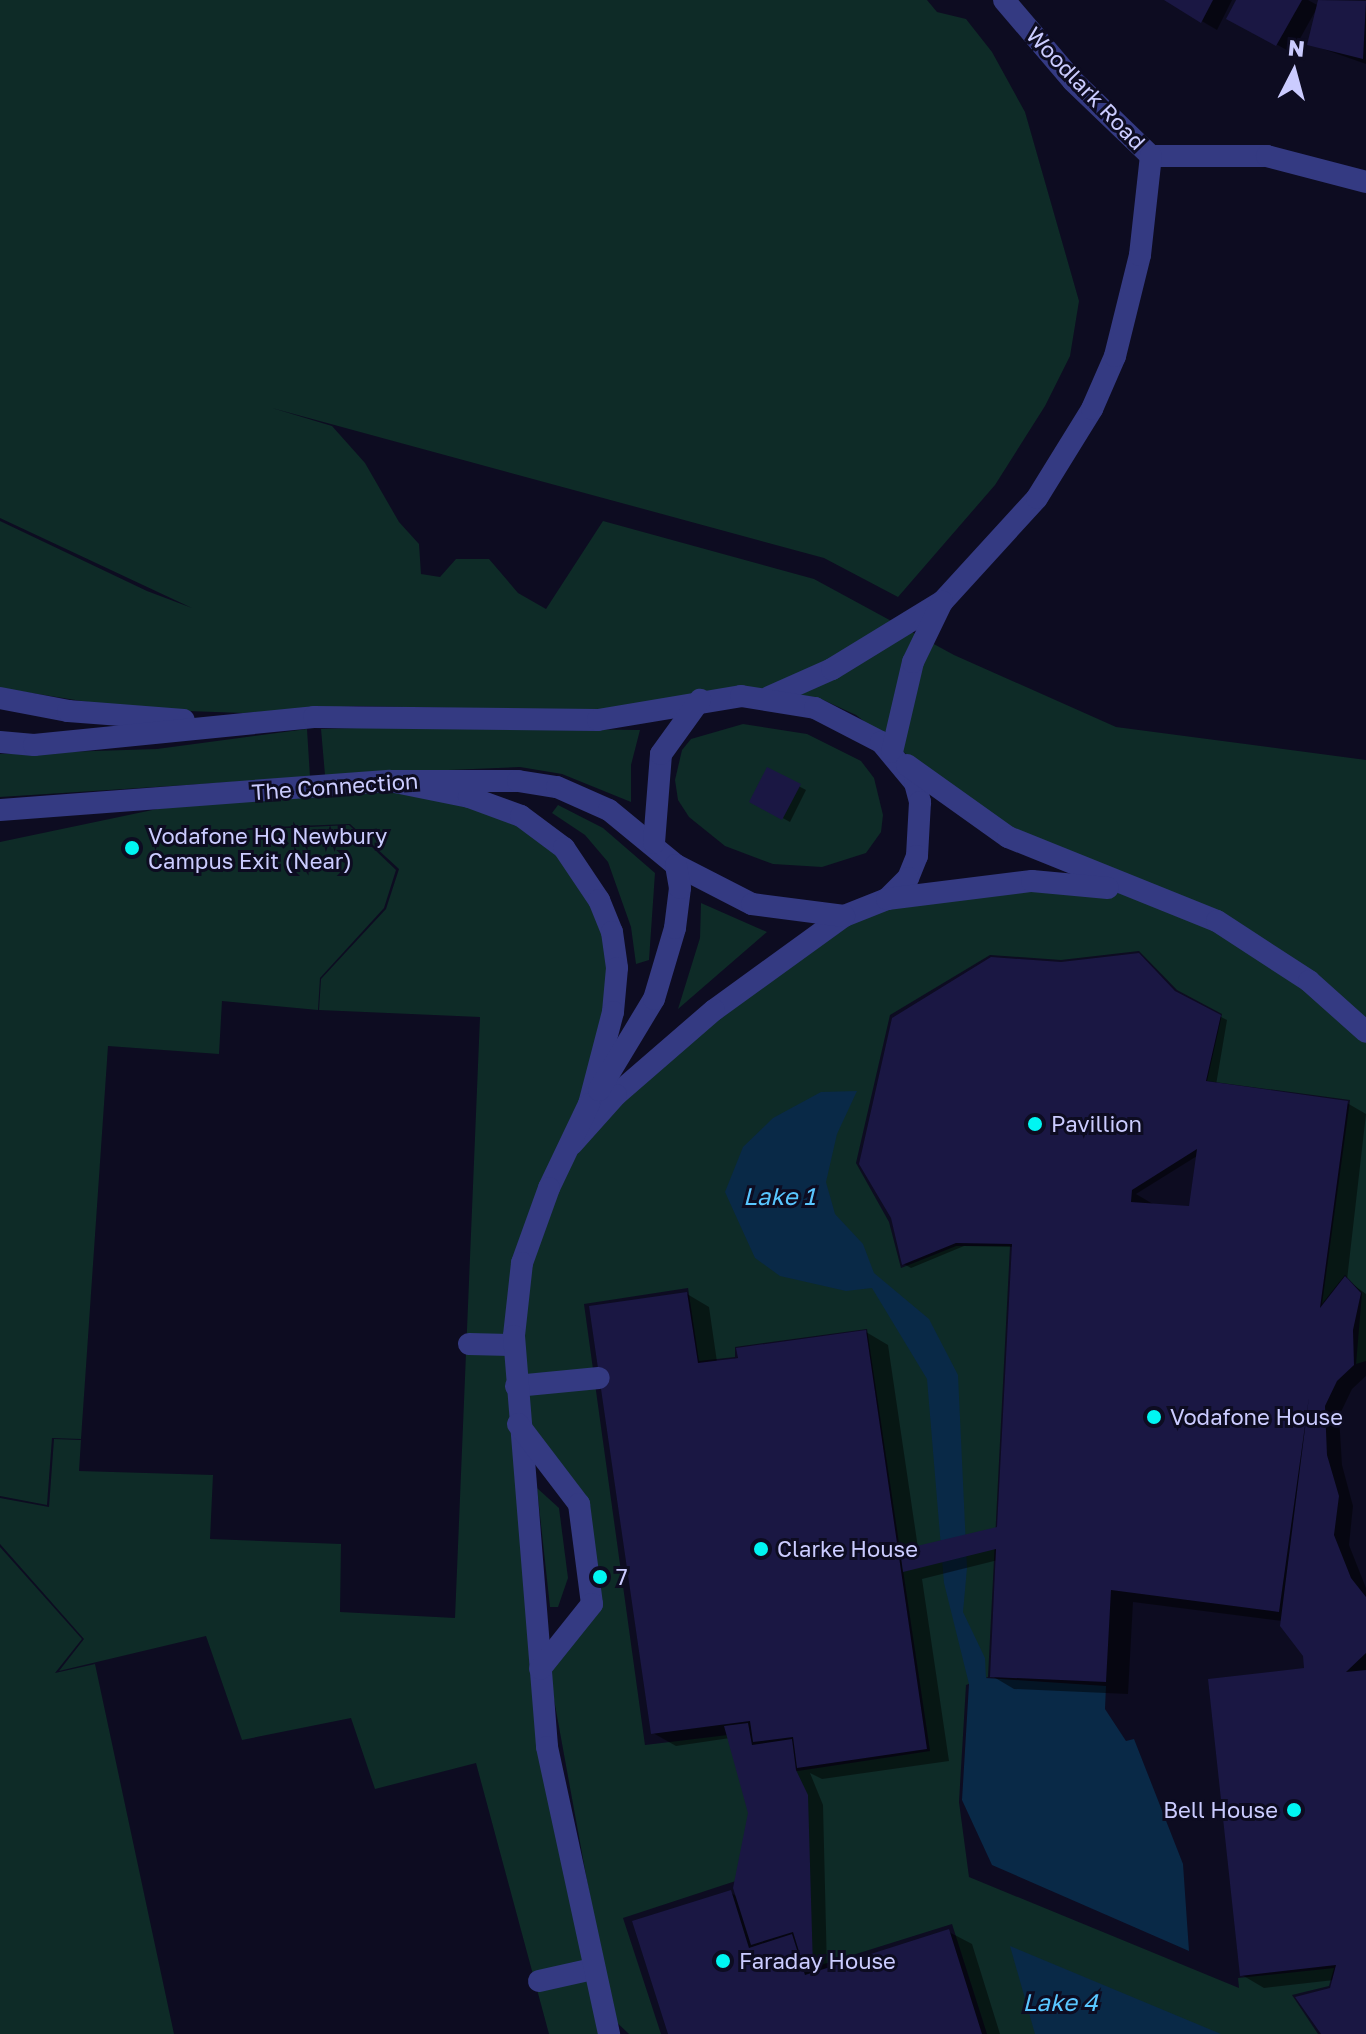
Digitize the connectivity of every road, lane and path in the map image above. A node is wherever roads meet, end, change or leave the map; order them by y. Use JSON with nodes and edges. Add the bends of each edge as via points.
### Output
{"nodes":[{"id":1,"x":1004,"y":0,"type":"edge"},
{"id":2,"x":1151,"y":156,"type":"junction"},
{"id":3,"x":1366,"y":182,"type":"edge"},
{"id":4,"x":943,"y":601,"type":"junction"},
{"id":5,"x":769,"y":697,"type":"junction"},
{"id":6,"x":0,"y":698,"type":"edge"},
{"id":7,"x":700,"y":700,"type":"junction"},
{"id":8,"x":245,"y":723,"type":"junction"},
{"id":9,"x":0,"y":742,"type":"edge"},
{"id":10,"x":896,"y":756,"type":"junction"},
{"id":11,"x":390,"y":781,"type":"junction"},
{"id":12,"x":0,"y":810,"type":"edge"},
{"id":13,"x":654,"y":843,"type":"junction"},
{"id":14,"x":676,"y":865,"type":"junction"},
{"id":15,"x":1153,"y":895,"type":"junction"},
{"id":16,"x":887,"y":899,"type":"junction"},
{"id":17,"x":844,"y":916,"type":"junction"},
{"id":18,"x":1366,"y":1032,"type":"edge"},
{"id":19,"x":589,"y":1104,"type":"junction"},
{"id":20,"x":572,"y":1144,"type":"junction"},
{"id":21,"x":469,"y":1344,"type":"dead end"},
{"id":22,"x":514,"y":1345,"type":"junction"},
{"id":23,"x":599,"y":1378,"type":"dead end"},
{"id":24,"x":516,"y":1386,"type":"junction"},
{"id":25,"x":518,"y":1423,"type":"junction"},
{"id":26,"x":540,"y":1669,"type":"junction"},
{"id":27,"x":593,"y":1969,"type":"junction"},
{"id":28,"x":539,"y":1981,"type":"dead end"},
{"id":29,"x":612,"y":2030,"type":"edge"}],
"edges":[{"from":1,"to":2,"type":"street","name":"Woodlark Road","via":[[1073,81]]},
{"from":2,"to":3,"type":"street","via":[[1267,156]]},
{"from":2,"to":4,"type":"street","name":"Woodlark Road","via":[[1130,307],[1092,409],[1037,498]]},
{"from":4,"to":5,"type":"street","name":"Woodlark Road","via":[[832,669]]},
{"from":4,"to":10,"type":"street","name":"Woodlark Road","via":[[906,682]]},
{"from":5,"to":7,"type":"street"},
{"from":5,"to":10,"type":"street","via":[[849,723]]},
{"from":6,"to":8,"type":"street","via":[[100,715]]},
{"from":7,"to":8,"type":"street","via":[[598,720],[357,716]]},
{"from":7,"to":13,"type":"street","via":[[661,754]]},
{"from":8,"to":9,"type":"street","via":[[34,745]]},
{"from":10,"to":15,"type":"street","via":[[1008,837]]},
{"from":10,"to":16,"type":"street","via":[[915,783],[921,829],[908,878]]},
{"from":11,"to":12,"type":"street","name":"The Connection"},
{"from":11,"to":13,"type":"street","name":"The Connection","via":[[518,781],[557,787],[609,810]]},
{"from":11,"to":19,"type":"street","via":[[469,797],[521,816],[564,848],[582,871],[612,932],[617,968],[613,1012]]},
{"from":13,"to":14,"type":"street"},
{"from":14,"to":17,"type":"street","via":[[752,904]]},
{"from":14,"to":19,"type":"street","via":[[680,888],[675,928],[654,999]]},
{"from":15,"to":16,"type":"street","via":[[1032,881]]},
{"from":15,"to":18,"type":"street","via":[[1217,921],[1260,946]]},
{"from":16,"to":17,"type":"street"},
{"from":17,"to":20,"type":"street","via":[[673,1043]]},
{"from":19,"to":20,"type":"street"},
{"from":20,"to":22,"type":"street","via":[[522,1263]]},
{"from":21,"to":22,"type":"street"},
{"from":22,"to":24,"type":"street"},
{"from":23,"to":24,"type":"street"},
{"from":24,"to":25,"type":"street"},
{"from":25,"to":26,"type":"street"},
{"from":25,"to":26,"type":"street","via":[[579,1504],[592,1604]]},
{"from":26,"to":27,"type":"street","via":[[547,1747]]},
{"from":27,"to":28,"type":"street"},
{"from":27,"to":29,"type":"street"}]}
